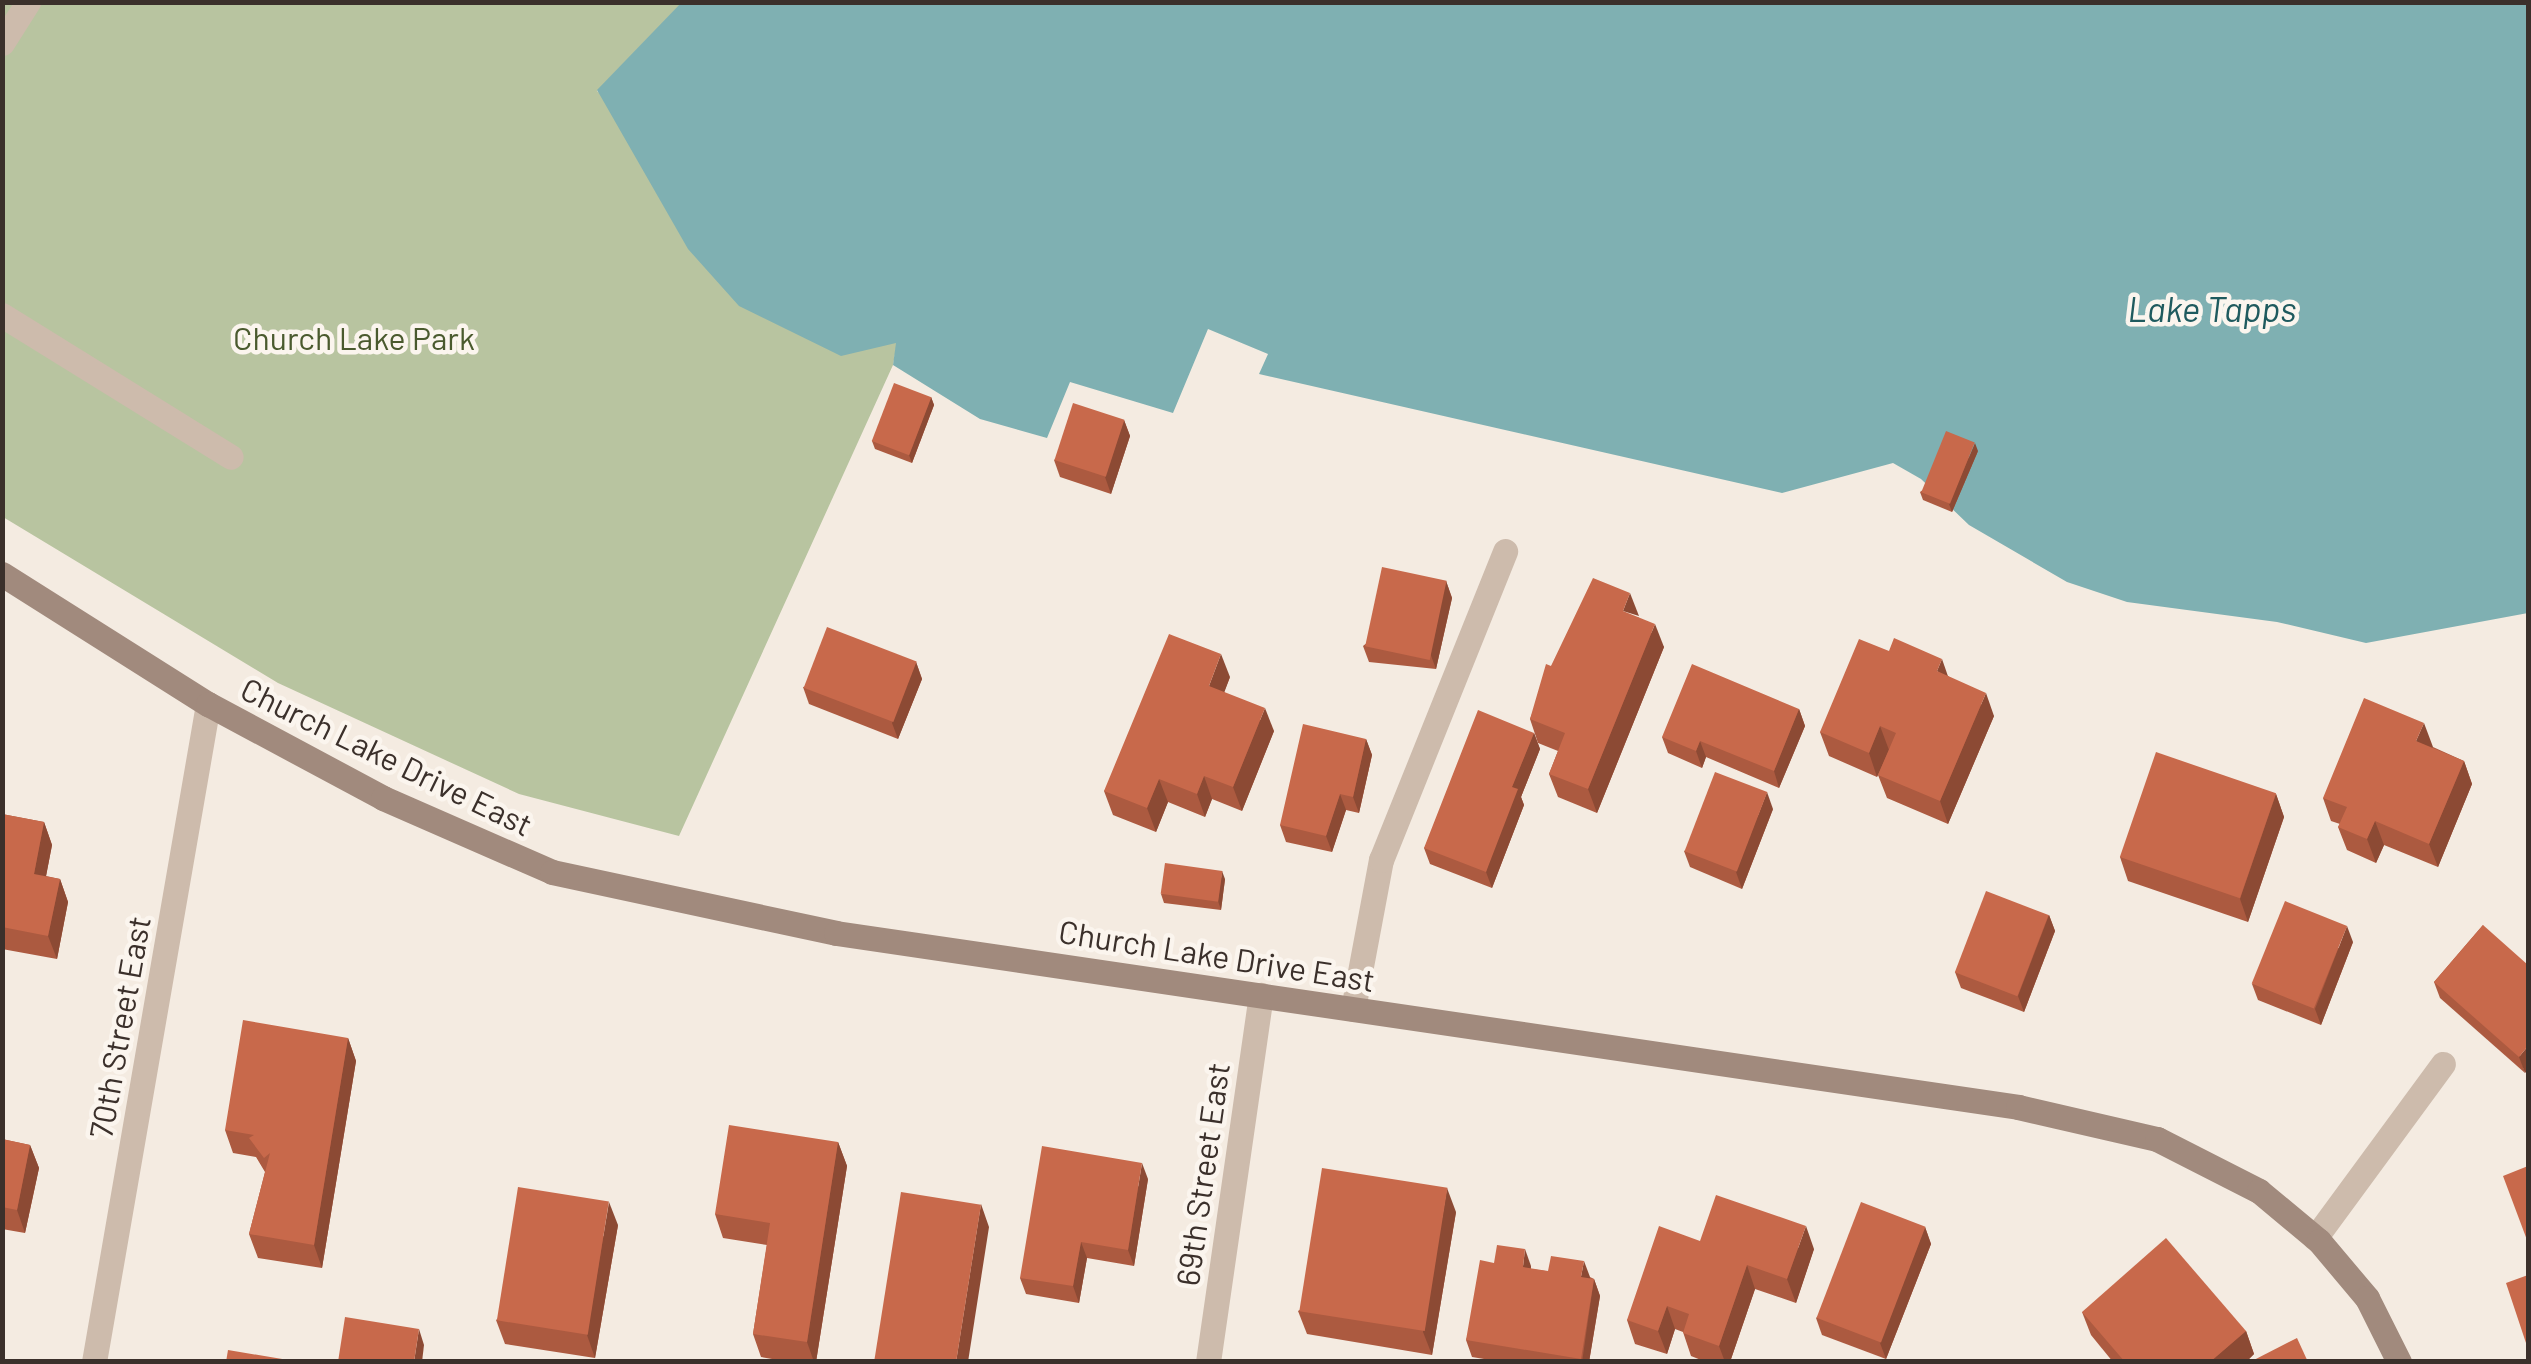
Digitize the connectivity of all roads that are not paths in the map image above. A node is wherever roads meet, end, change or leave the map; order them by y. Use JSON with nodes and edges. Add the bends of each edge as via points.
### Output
{"nodes":[{"id":1,"x":28,"y":2,"type":"edge"},
{"id":2,"x":2,"y":43,"type":"edge"},
{"id":3,"x":2,"y":315,"type":"edge"},
{"id":4,"x":230,"y":457,"type":"dead end"},
{"id":5,"x":1504,"y":551,"type":"dead end"},
{"id":6,"x":2,"y":574,"type":"edge"},
{"id":7,"x":208,"y":704,"type":"junction"},
{"id":8,"x":1261,"y":995,"type":"junction"},
{"id":9,"x":1352,"y":1009,"type":"junction"},
{"id":10,"x":2444,"y":1064,"type":"dead end"},
{"id":11,"x":2315,"y":1238,"type":"junction"},
{"id":12,"x":94,"y":1362,"type":"edge"},
{"id":13,"x":1208,"y":1362,"type":"edge"},
{"id":14,"x":2399,"y":1362,"type":"edge"}],
"edges":[{"from":1,"to":2,"type":"street"},
{"from":3,"to":4,"type":"street"},
{"from":5,"to":9,"type":"street","via":[[1381,860]]},
{"from":6,"to":7,"type":"street","name":"Church Lake Drive East"},
{"from":7,"to":8,"type":"street","name":"Church Lake Drive East","via":[[383,798],[552,872],[836,932]]},
{"from":7,"to":12,"type":"street","name":"70th Street East"},
{"from":8,"to":9,"type":"street","name":"Church Lake Drive East"},
{"from":8,"to":13,"type":"street","name":"69th Street East"},
{"from":9,"to":11,"type":"street","name":"Church Lake Drive East","via":[[2018,1108],[2157,1139],[2259,1191]]},
{"from":10,"to":11,"type":"street"},
{"from":11,"to":14,"type":"street","name":"Church Lake Drive East","via":[[2367,1298]]}]}
